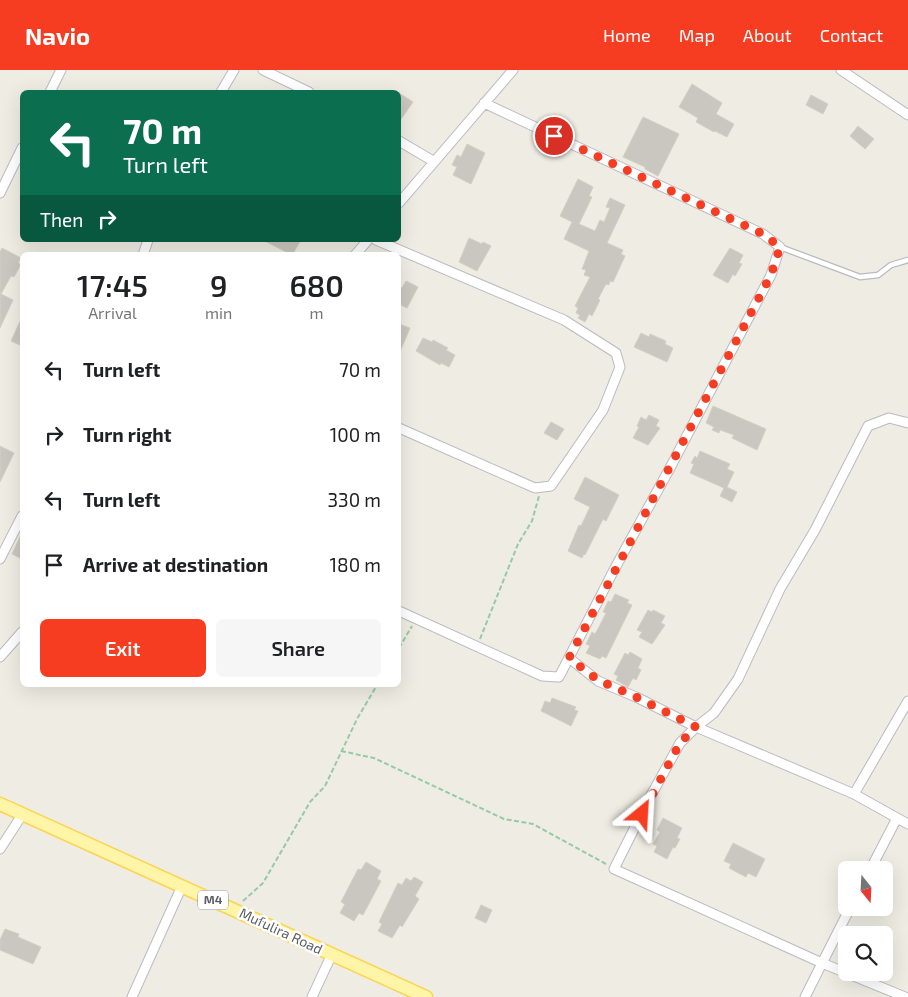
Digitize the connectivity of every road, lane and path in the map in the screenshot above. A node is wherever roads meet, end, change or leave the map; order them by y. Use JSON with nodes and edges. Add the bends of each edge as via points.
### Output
{"nodes":[{"id":1,"x":61,"y":70,"type":"edge"},
{"id":2,"x":234,"y":70,"type":"edge"},
{"id":3,"x":263,"y":70,"type":"edge"},
{"id":4,"x":513,"y":70,"type":"edge"},
{"id":5,"x":840,"y":70,"type":"edge"},
{"id":6,"x":51,"y":90,"type":"edge"},
{"id":7,"x":222,"y":90,"type":"edge"},
{"id":8,"x":305,"y":90,"type":"edge"},
{"id":9,"x":484,"y":103,"type":"junction"},
{"id":10,"x":908,"y":115,"type":"edge"},
{"id":11,"x":401,"y":142,"type":"edge"},
{"id":12,"x":20,"y":152,"type":"edge"},
{"id":13,"x":433,"y":161,"type":"junction"},
{"id":14,"x":0,"y":193,"type":"edge"},
{"id":15,"x":401,"y":200,"type":"edge"},
{"id":16,"x":366,"y":242,"type":"edge"},
{"id":17,"x":381,"y":242,"type":"edge"},
{"id":18,"x":780,"y":247,"type":"junction"},
{"id":19,"x":358,"y":252,"type":"edge"},
{"id":20,"x":908,"y":260,"type":"edge"},
{"id":21,"x":908,"y":423,"type":"edge"},
{"id":22,"x":401,"y":429,"type":"edge"},
{"id":23,"x":542,"y":487,"type":"junction"},
{"id":24,"x":20,"y":520,"type":"edge"},
{"id":25,"x":0,"y":559,"type":"edge"},
{"id":26,"x":401,"y":612,"type":"edge"},
{"id":27,"x":416,"y":619,"type":"junction"},
{"id":28,"x":20,"y":634,"type":"edge"},
{"id":29,"x":401,"y":645,"type":"edge"},
{"id":30,"x":477,"y":646,"type":"junction"},
{"id":31,"x":0,"y":657,"type":"edge"},
{"id":32,"x":569,"y":658,"type":"junction"},
{"id":33,"x":376,"y":687,"type":"edge"},
{"id":34,"x":908,"y":701,"type":"edge"},
{"id":35,"x":696,"y":727,"type":"junction"},
{"id":36,"x":342,"y":751,"type":"junction"},
{"id":37,"x":854,"y":794,"type":"junction"},
{"id":38,"x":0,"y":804,"type":"edge"},
{"id":39,"x":22,"y":815,"type":"junction"},
{"id":40,"x":897,"y":818,"type":"junction"},
{"id":41,"x":908,"y":824,"type":"edge"},
{"id":42,"x":0,"y":849,"type":"edge"},
{"id":43,"x":875,"y":861,"type":"edge"},
{"id":44,"x":614,"y":869,"type":"junction"},
{"id":45,"x":182,"y":886,"type":"junction"},
{"id":46,"x":234,"y":910,"type":"junction"},
{"id":47,"x":846,"y":916,"type":"edge"},
{"id":48,"x":332,"y":954,"type":"junction"},
{"id":49,"x":822,"y":963,"type":"junction"},
{"id":50,"x":132,"y":997,"type":"edge"},
{"id":51,"x":312,"y":997,"type":"edge"},
{"id":52,"x":426,"y":997,"type":"edge"},
{"id":53,"x":805,"y":997,"type":"edge"},
{"id":54,"x":905,"y":997,"type":"edge"}],
"edges":[{"from":1,"to":6,"type":"street"},
{"from":2,"to":7,"type":"street"},
{"from":3,"to":8,"type":"street"},
{"from":4,"to":9,"type":"street"},
{"from":5,"to":10,"type":"street"},
{"from":9,"to":13,"type":"street"},
{"from":9,"to":18,"type":"street","via":[[763,234]]},
{"from":11,"to":13,"type":"street"},
{"from":12,"to":14,"type":"street"},
{"from":13,"to":15,"type":"street"},
{"from":16,"to":19,"type":"street"},
{"from":17,"to":23,"type":"street","via":[[564,320],[616,353],[620,366],[602,410],[550,486]]},
{"from":18,"to":20,"type":"lane","via":[[860,276],[878,275],[891,264]]},
{"from":18,"to":32,"type":"street","via":[[771,275]]},
{"from":21,"to":35,"type":"street","via":[[889,418],[868,426],[815,530],[780,589],[738,679],[714,713]]},
{"from":22,"to":23,"type":"street","via":[[535,488]]},
{"from":23,"to":30,"type":"path","via":[[532,521],[518,544]]},
{"from":24,"to":25,"type":"street"},
{"from":26,"to":27,"type":"street"},
{"from":27,"to":29,"type":"path"},
{"from":27,"to":30,"type":"street"},
{"from":28,"to":31,"type":"street"},
{"from":30,"to":32,"type":"street","via":[[542,676],[559,677]]},
{"from":32,"to":35,"type":"street","via":[[598,680]]},
{"from":33,"to":36,"type":"path"},
{"from":34,"to":37,"type":"street"},
{"from":35,"to":37,"type":"street"},
{"from":35,"to":44,"type":"street","via":[[680,743]]},
{"from":36,"to":44,"type":"path","via":[[374,758],[504,818],[534,824]]},
{"from":36,"to":46,"type":"path","via":[[325,786],[310,802],[263,883]]},
{"from":37,"to":40,"type":"street"},
{"from":38,"to":39,"type":"main road","name":"Mufulira Road","number":"M4"},
{"from":39,"to":42,"type":"street"},
{"from":39,"to":45,"type":"main road","name":"Mufulira Road","number":"M4"},
{"from":40,"to":41,"type":"street"},
{"from":40,"to":43,"type":"street"},
{"from":44,"to":49,"type":"street"},
{"from":45,"to":46,"type":"main road","name":"Mufulira Road","number":"M4"},
{"from":45,"to":50,"type":"street"},
{"from":46,"to":48,"type":"main road","name":"Mufulira Road","number":"M4"},
{"from":47,"to":49,"type":"street"},
{"from":48,"to":51,"type":"street"},
{"from":48,"to":52,"type":"main road","name":"Mufulira Road","number":"M4"},
{"from":49,"to":53,"type":"street"},
{"from":49,"to":54,"type":"street"}]}
